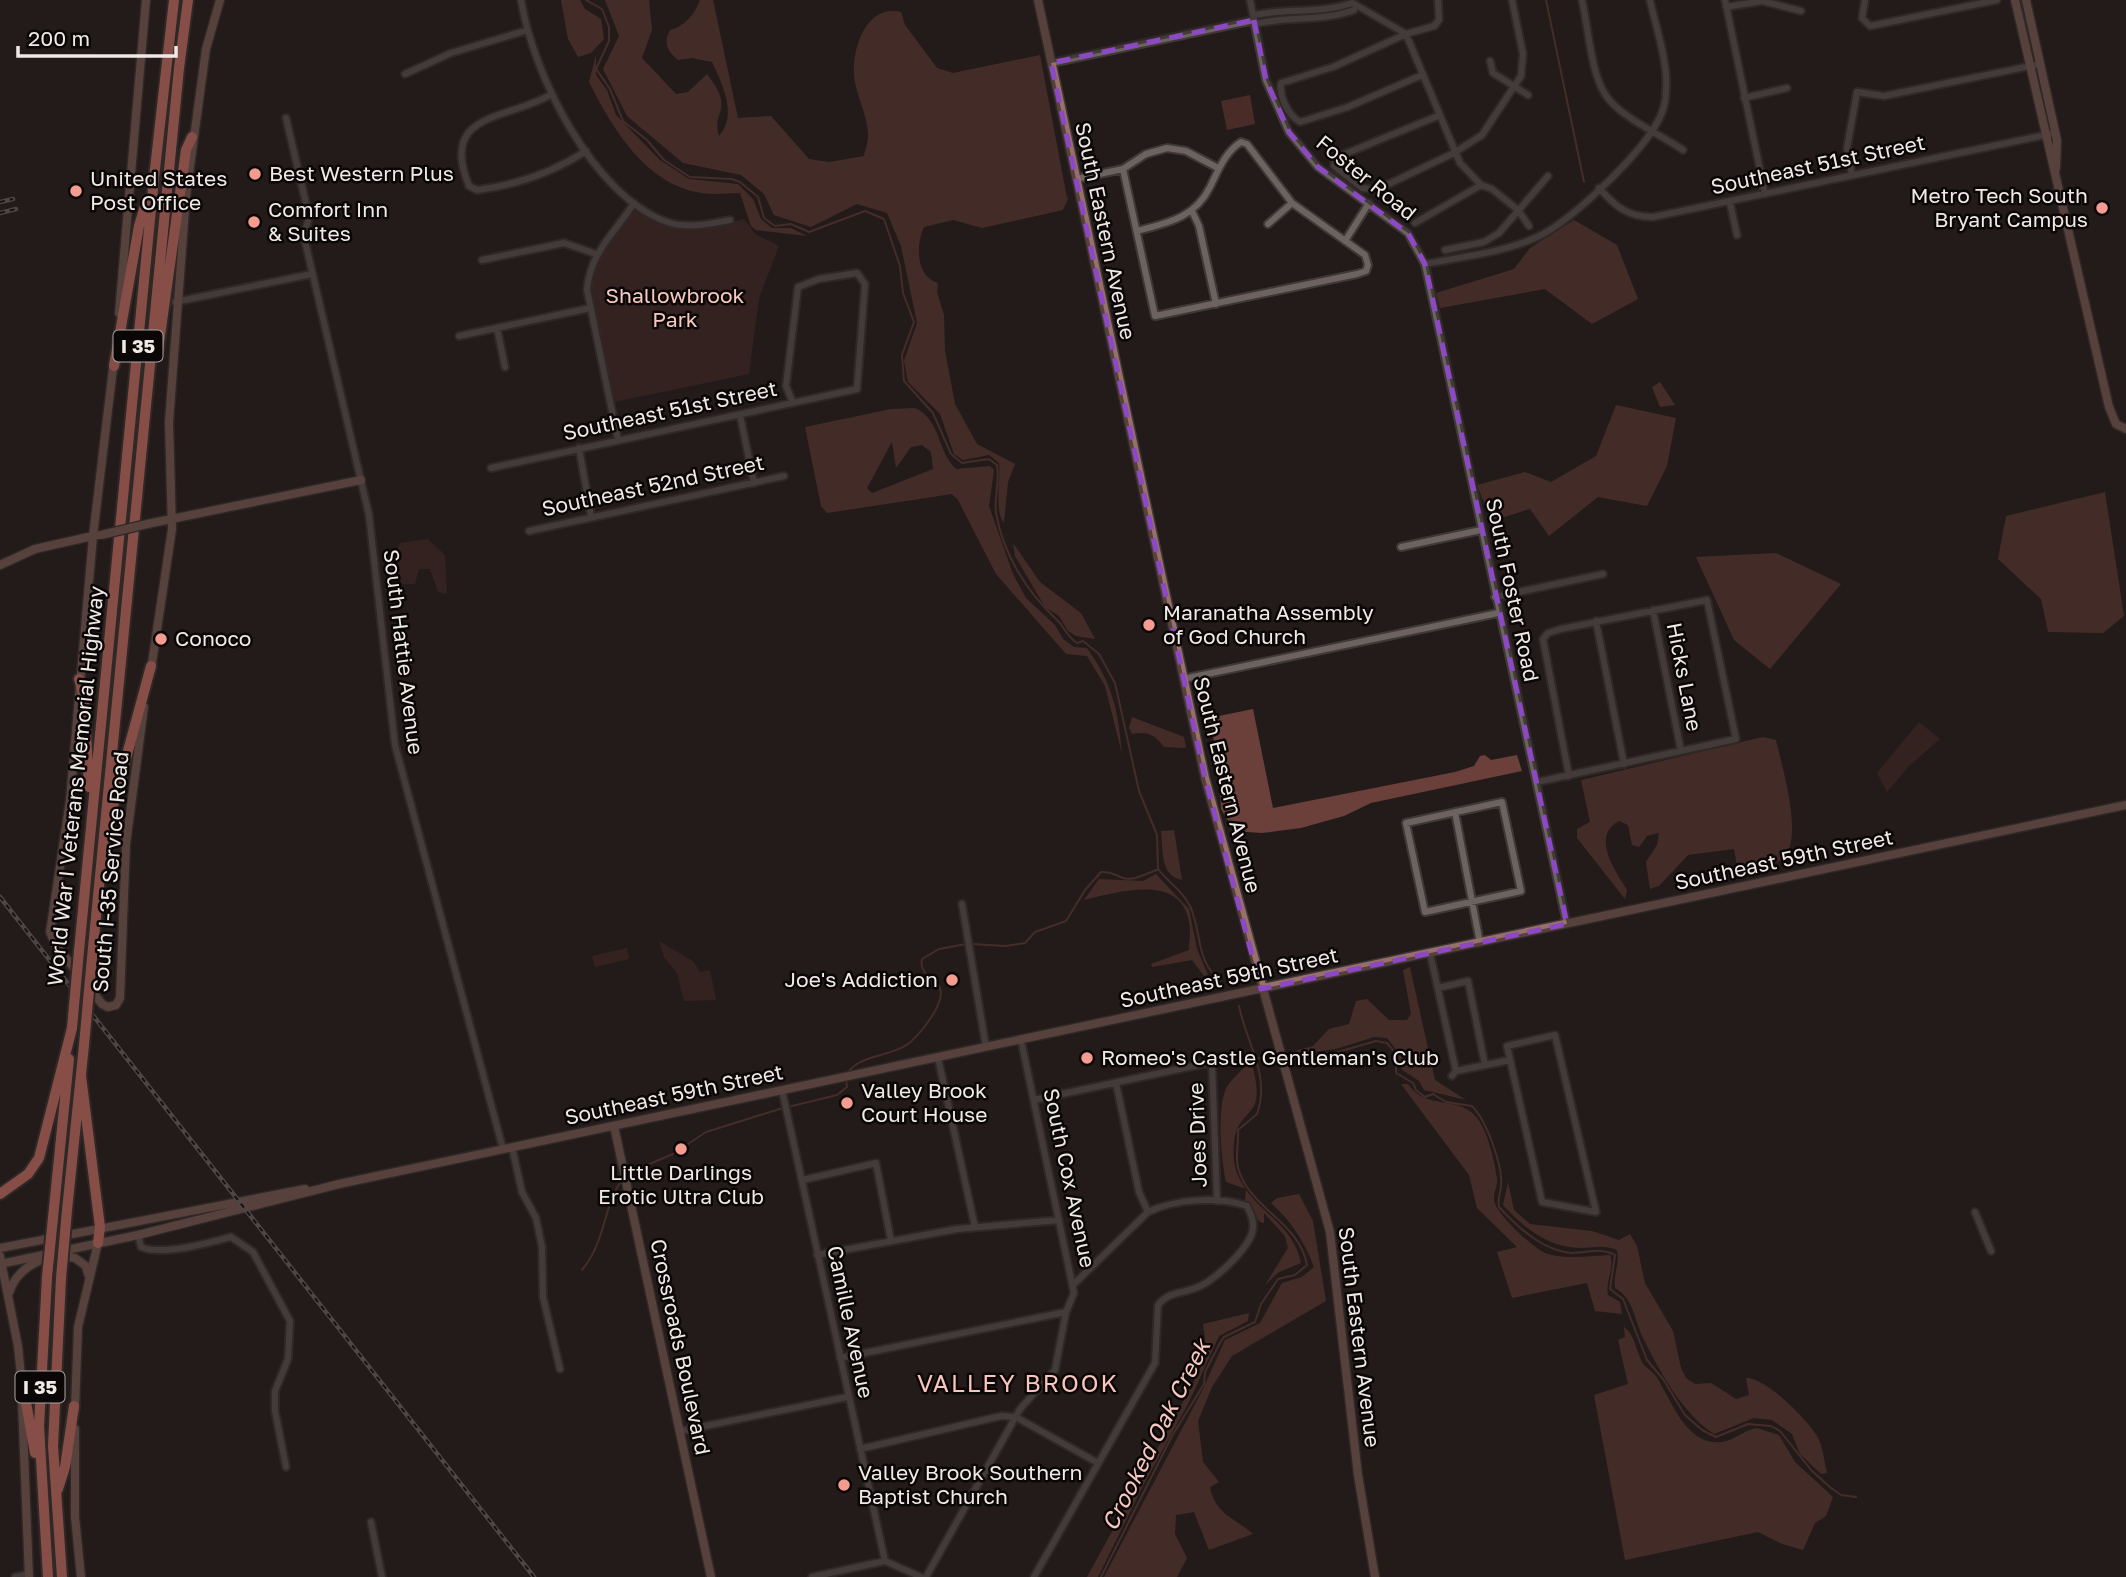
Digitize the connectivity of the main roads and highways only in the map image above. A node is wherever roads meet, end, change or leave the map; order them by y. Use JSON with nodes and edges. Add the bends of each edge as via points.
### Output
{"nodes":[{"id":1,"x":146,"y":0,"type":"edge"},
{"id":2,"x":174,"y":0,"type":"edge"},
{"id":3,"x":188,"y":0,"type":"edge"},
{"id":4,"x":220,"y":0,"type":"edge"},
{"id":5,"x":1038,"y":0,"type":"edge"},
{"id":6,"x":2015,"y":0,"type":"edge"},
{"id":7,"x":2026,"y":0,"type":"edge"},
{"id":8,"x":192,"y":137,"type":"junction"},
{"id":9,"x":2056,"y":168,"type":"junction"},
{"id":10,"x":154,"y":178,"type":"junction"},
{"id":11,"x":114,"y":366,"type":"junction"},
{"id":12,"x":147,"y":394,"type":"junction"},
{"id":13,"x":2126,"y":429,"type":"edge"},
{"id":14,"x":361,"y":480,"type":"road end"},
{"id":15,"x":173,"y":519,"type":"junction"},
{"id":16,"x":97,"y":535,"type":"junction"},
{"id":17,"x":0,"y":565,"type":"edge"},
{"id":18,"x":151,"y":666,"type":"junction"},
{"id":19,"x":79,"y":679,"type":"junction"},
{"id":20,"x":2126,"y":805,"type":"edge"},
{"id":21,"x":92,"y":823,"type":"junction"},
{"id":22,"x":105,"y":833,"type":"junction"},
{"id":23,"x":1261,"y":989,"type":"junction"},
{"id":24,"x":72,"y":1028,"type":"junction"},
{"id":25,"x":81,"y":1076,"type":"junction"},
{"id":26,"x":614,"y":1126,"type":"junction"},
{"id":27,"x":339,"y":1184,"type":"junction"},
{"id":28,"x":5,"y":1187,"type":"edge"},
{"id":29,"x":0,"y":1194,"type":"edge"},
{"id":30,"x":100,"y":1227,"type":"junction"},
{"id":31,"x":98,"y":1243,"type":"junction"},
{"id":32,"x":0,"y":1248,"type":"edge"},
{"id":33,"x":1,"y":1261,"type":"edge"},
{"id":34,"x":88,"y":1274,"type":"junction"},
{"id":35,"x":8,"y":1295,"type":"junction"},
{"id":36,"x":22,"y":1380,"type":"junction"},
{"id":37,"x":74,"y":1406,"type":"junction"},
{"id":38,"x":42,"y":1498,"type":"junction"},
{"id":39,"x":55,"y":1498,"type":"junction"},
{"id":40,"x":29,"y":1575,"type":"edge"},
{"id":41,"x":48,"y":1577,"type":"edge"},
{"id":42,"x":62,"y":1577,"type":"edge"},
{"id":43,"x":81,"y":1577,"type":"edge"},
{"id":44,"x":711,"y":1577,"type":"edge"},
{"id":45,"x":1375,"y":1577,"type":"edge"}],
"edges":[{"from":1,"to":11,"type":"main road","name":"South I-35 Service Road"},
{"from":2,"to":10,"type":"highway","name":"World War I Veterans Memorial Highway","number":"I 35"},
{"from":3,"to":12,"type":"highway","name":"World War I Veterans Memorial Highway","number":"I 35"},
{"from":4,"to":8,"type":"main road","name":"South I-35 Service Road","via":[[206,49]]},
{"from":5,"to":23,"type":"main road","name":"South Eastern Avenue","via":[[1205,778]]},
{"from":6,"to":9,"type":"main road","via":[[2044,135]]},
{"from":7,"to":9,"type":"main road","via":[[2055,133]]},
{"from":8,"to":12,"type":"highway","via":[[163,326]]},
{"from":8,"to":15,"type":"main road","name":"South I-35 Service Road","via":[[175,302],[169,422]]},
{"from":9,"to":13,"type":"main road","via":[[2109,407],[2116,424]]},
{"from":10,"to":11,"type":"highway","via":[[139,226]]},
{"from":10,"to":21,"type":"highway","name":"World War I Veterans Memorial Highway","number":"I 35"},
{"from":11,"to":16,"type":"main road","name":"South I-35 Service Road"},
{"from":12,"to":22,"type":"highway","name":"World War I Veterans Memorial Highway","number":"I 35"},
{"from":14,"to":15,"type":"main road"},
{"from":15,"to":16,"type":"main road","bridge":true},
{"from":15,"to":18,"type":"main road","name":"South I-35 Service Road"},
{"from":16,"to":17,"type":"main road","via":[[35,549]]},
{"from":16,"to":19,"type":"main road","name":"South I-35 Service Road"},
{"from":18,"to":19,"type":"main road","name":"South I-35 Service Road","via":[[126,844],[120,998],[111,1007],[102,1004],[50,932],[70,800]]},
{"from":18,"to":22,"type":"highway"},
{"from":19,"to":21,"type":"highway"},
{"from":20,"to":23,"type":"main road","name":"Southeast 59th Street"},
{"from":21,"to":24,"type":"highway","name":"World War I Veterans Memorial Highway","number":"I 35","bridge":true},
{"from":22,"to":25,"type":"highway","name":"World War I Veterans Memorial Highway","number":"I 35","bridge":true},
{"from":23,"to":26,"type":"main road","name":"Southeast 59th Street"},
{"from":23,"to":45,"type":"main road","name":"South Eastern Avenue","via":[[1330,1232],[1358,1475]]},
{"from":24,"to":28,"type":"highway","via":[[39,1158],[28,1174]]},
{"from":24,"to":38,"type":"highway","name":"World War I Veterans Memorial Highway","number":"I 35","bridge":true,"via":[[47,1276],[40,1386]]},
{"from":25,"to":30,"type":"highway"},
{"from":25,"to":39,"type":"highway","name":"World War I Veterans Memorial Highway","number":"I 35","bridge":true,"via":[[61,1278],[54,1392]]},
{"from":26,"to":27,"type":"main road","name":"Southeast 59th Street"},
{"from":26,"to":44,"type":"main road","name":"Crossroads Boulevard"},
{"from":27,"to":30,"type":"main road","name":"Southeast 59th Street"},
{"from":27,"to":31,"type":"main road","name":"Southeast 59th Street"},
{"from":28,"to":29,"type":"highway"},
{"from":30,"to":31,"type":"highway"},
{"from":30,"to":32,"type":"main road","name":"Southeast 59th Street"},
{"from":31,"to":33,"type":"main road","name":"Southeast 59th Street"},
{"from":31,"to":34,"type":"main road"},
{"from":33,"to":35,"type":"main road"},
{"from":34,"to":35,"type":"main road","via":[[81,1261],[69,1256],[38,1262],[19,1272]]},
{"from":34,"to":37,"type":"main road","via":[[78,1327]]},
{"from":35,"to":36,"type":"main road"},
{"from":36,"to":38,"type":"highway"},
{"from":36,"to":40,"type":"main road"},
{"from":37,"to":39,"type":"highway","via":[[65,1467]]},
{"from":37,"to":43,"type":"main road","via":[[75,1517]]},
{"from":38,"to":41,"type":"highway","name":"World War I Veterans Memorial Highway","number":"I 35"},
{"from":39,"to":42,"type":"highway","name":"World War I Veterans Memorial Highway","number":"I 35"}]}
